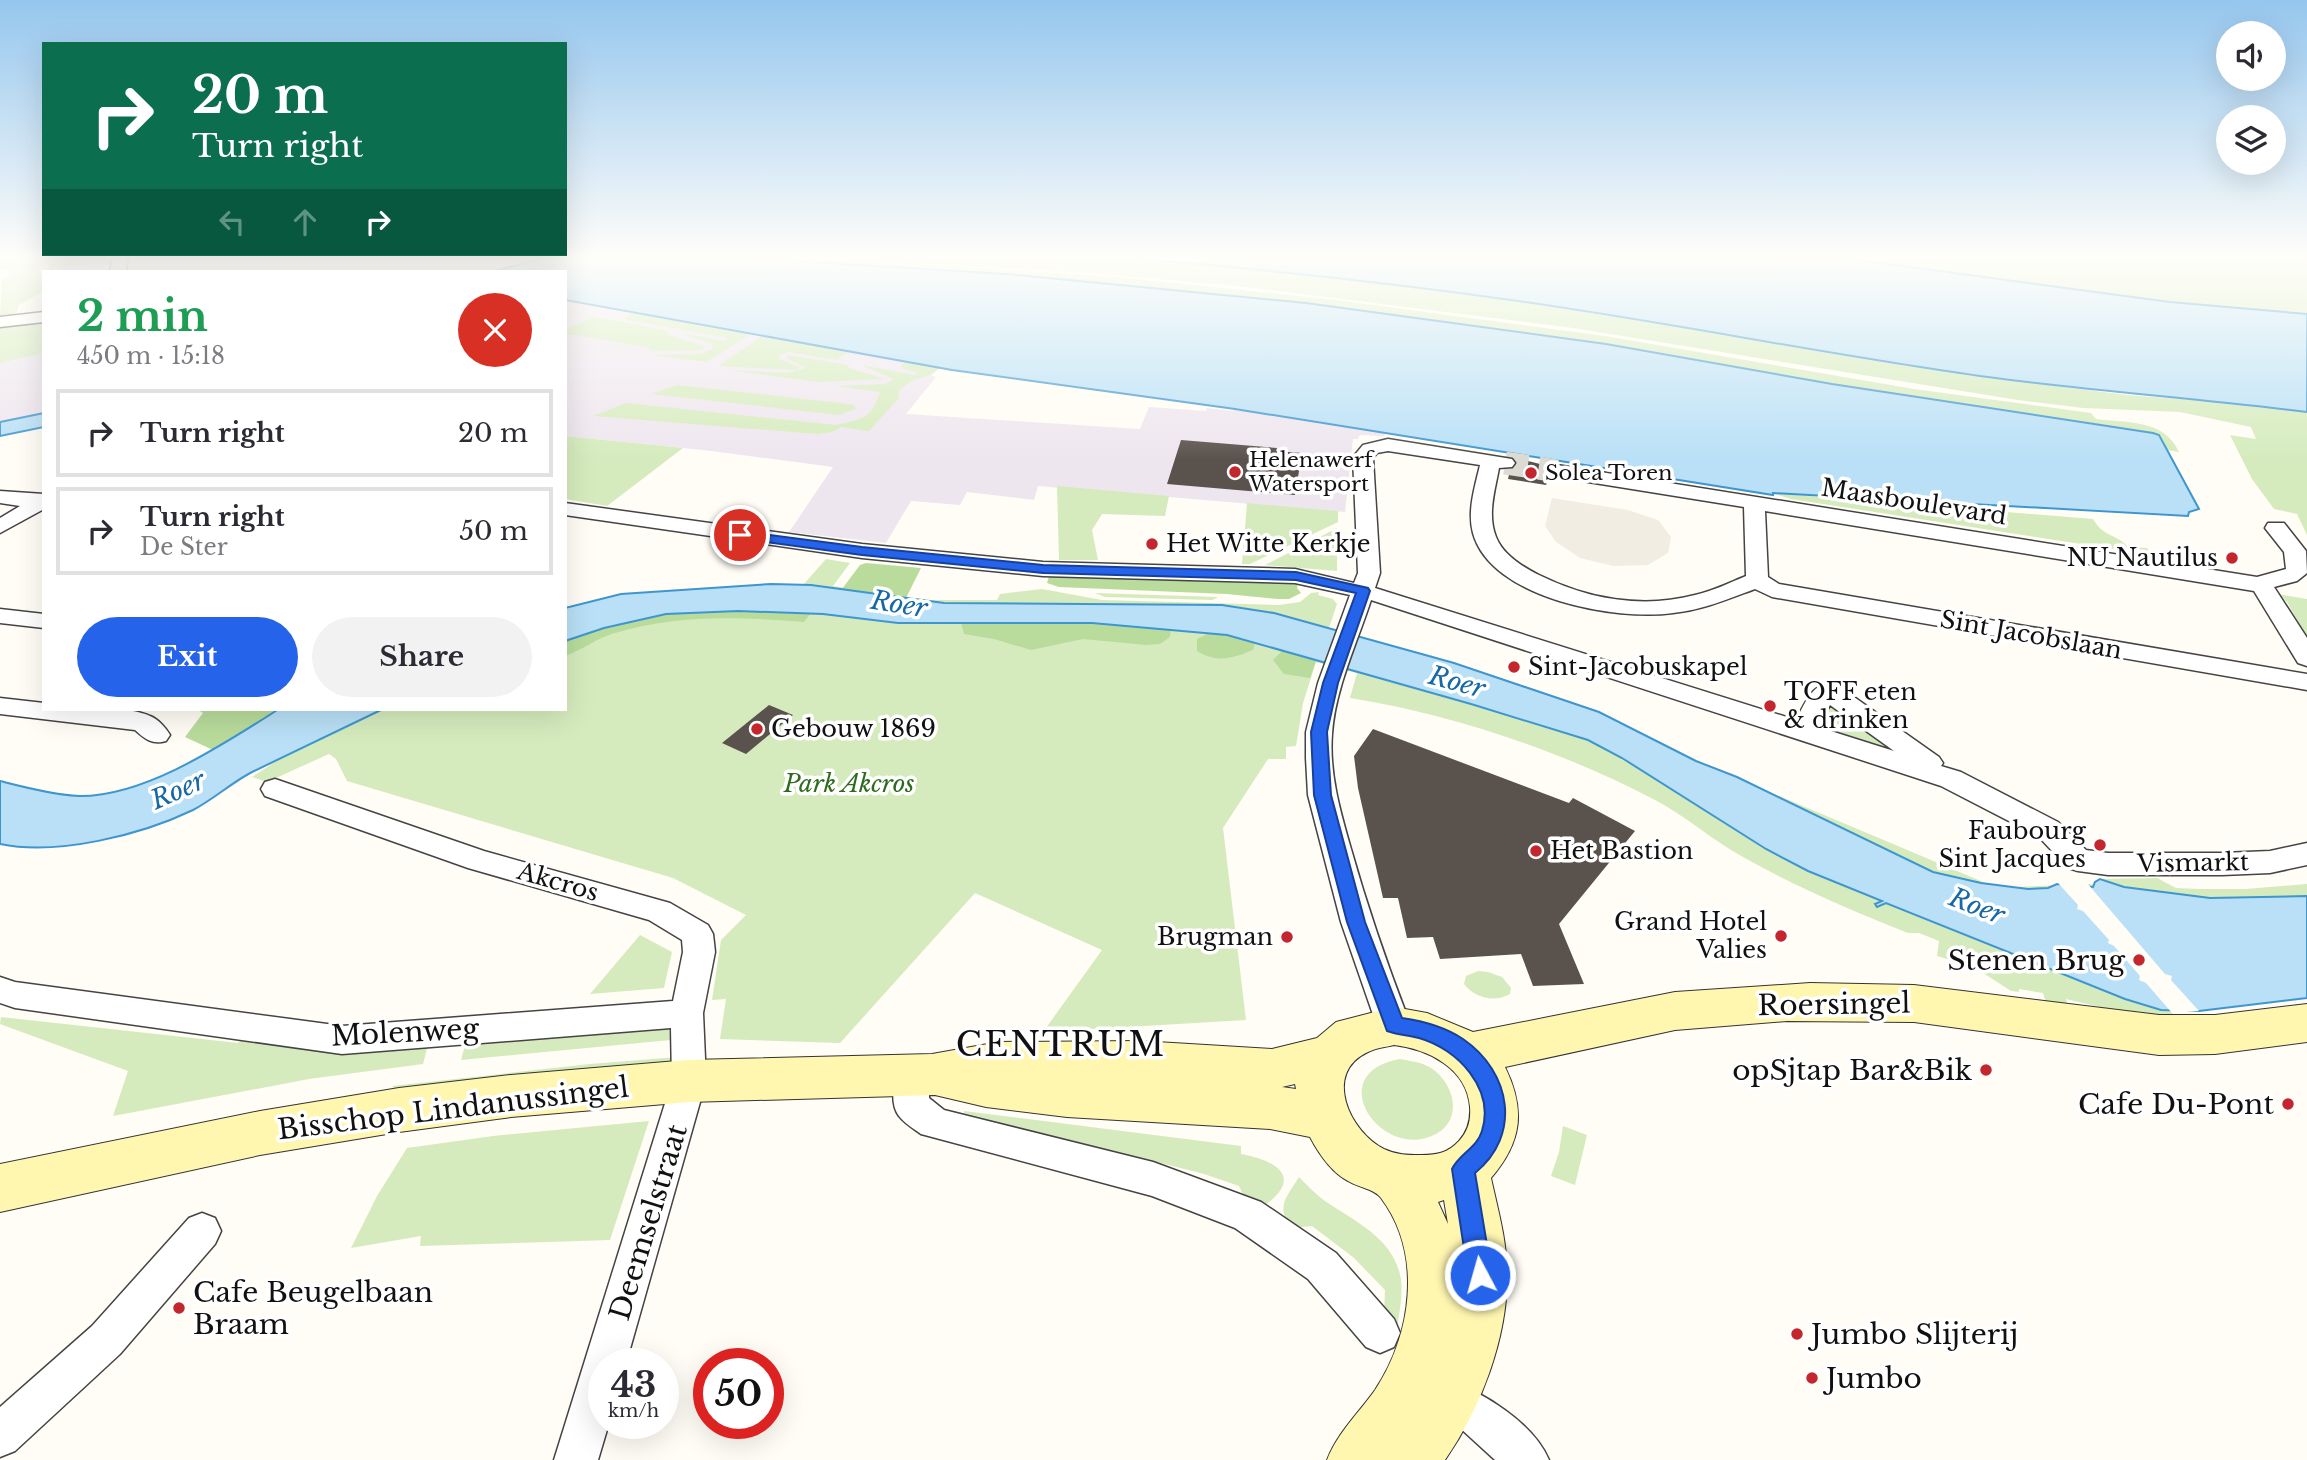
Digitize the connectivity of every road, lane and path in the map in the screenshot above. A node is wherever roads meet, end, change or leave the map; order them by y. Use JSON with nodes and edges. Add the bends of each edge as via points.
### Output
{"nodes":[{"id":1,"x":1557,"y":471,"type":"tunnel mouth"},
{"id":2,"x":0,"y":497,"type":"edge"},
{"id":3,"x":42,"y":501,"type":"edge"},
{"id":4,"x":1754,"y":503,"type":"junction"},
{"id":5,"x":567,"y":509,"type":"edge"},
{"id":6,"x":5,"y":524,"type":"edge"},
{"id":7,"x":42,"y":525,"type":"edge"},
{"id":8,"x":2276,"y":528,"type":"dead end"},
{"id":9,"x":1758,"y":580,"type":"junction"},
{"id":10,"x":2262,"y":585,"type":"junction"},
{"id":11,"x":1360,"y":600,"type":"junction"},
{"id":12,"x":0,"y":616,"type":"edge"},
{"id":13,"x":42,"y":621,"type":"edge"},
{"id":14,"x":2307,"y":658,"type":"edge"},
{"id":15,"x":2307,"y":682,"type":"edge"},
{"id":16,"x":0,"y":706,"type":"edge"},
{"id":17,"x":42,"y":711,"type":"edge"},
{"id":18,"x":44,"y":711,"type":"edge"},
{"id":19,"x":1803,"y":731,"type":"junction"},
{"id":20,"x":157,"y":735,"type":"dead end"},
{"id":21,"x":1951,"y":779,"type":"junction"},
{"id":22,"x":275,"y":789,"type":"dead end"},
{"id":23,"x":2307,"y":854,"type":"edge"},
{"id":24,"x":0,"y":990,"type":"edge"},
{"id":25,"x":687,"y":1013,"type":"junction"},
{"id":26,"x":2307,"y":1023,"type":"edge"},
{"id":27,"x":1394,"y":1026,"type":"junction"},
{"id":28,"x":1466,"y":1053,"type":"junction"},
{"id":29,"x":1329,"y":1055,"type":"junction"},
{"id":30,"x":922,"y":1076,"type":"junction"},
{"id":31,"x":686,"y":1093,"type":"junction"},
{"id":32,"x":1324,"y":1120,"type":"junction"},
{"id":33,"x":1464,"y":1169,"type":"junction"},
{"id":34,"x":1397,"y":1177,"type":"junction"},
{"id":35,"x":0,"y":1188,"type":"edge"},
{"id":36,"x":202,"y":1231,"type":"dead end"},
{"id":37,"x":1380,"y":1333,"type":"dead end"},
{"id":38,"x":609,"y":1348,"type":"edge"},
{"id":39,"x":1446,"y":1399,"type":"junction"},
{"id":40,"x":588,"y":1419,"type":"edge"},
{"id":41,"x":0,"y":1436,"type":"edge"},
{"id":42,"x":576,"y":1460,"type":"edge"},
{"id":43,"x":1357,"y":1460,"type":"edge"},
{"id":44,"x":1404,"y":1460,"type":"edge"},
{"id":45,"x":1527,"y":1460,"type":"edge"}],
"edges":[{"from":1,"to":4,"type":"street","name":"Maasboulevard"},
{"from":2,"to":3,"type":"street"},
{"from":3,"to":6,"type":"street"},
{"from":4,"to":9,"type":"street"},
{"from":4,"to":10,"type":"street","name":"Maasboulevard"},
{"from":5,"to":11,"type":"street","via":[[875,552],[1043,569],[1296,576]]},
{"from":6,"to":7,"type":"street"},
{"from":8,"to":10,"type":"street","via":[[2295,551],[2297,571]]},
{"from":9,"to":11,"type":"street","via":[[1697,602],[1649,608],[1602,605],[1546,588],[1516,572],[1485,537],[1481,517],[1498,462],[1388,445],[1370,449],[1363,457],[1369,573]]},
{"from":9,"to":15,"type":"street","name":"Sint Jacobslaan","via":[[1772,590]]},
{"from":10,"to":14,"type":"street"},
{"from":11,"to":19,"type":"street"},
{"from":11,"to":27,"type":"street","via":[[1319,732],[1322,795],[1356,922]]},
{"from":12,"to":13,"type":"street"},
{"from":16,"to":17,"type":"street"},
{"from":18,"to":20,"type":"street","via":[[142,722]]},
{"from":19,"to":21,"type":"street"},
{"from":19,"to":21,"type":"street","via":[[1828,691]]},
{"from":21,"to":23,"type":"street","name":"Vismarkt","via":[[2048,829],[2078,860],[2222,864],[2270,862]]},
{"from":22,"to":25,"type":"street","name":"Akcros","via":[[478,860],[659,912],[697,934],[699,952]]},
{"from":24,"to":25,"type":"street","name":"Molenweg","via":[[342,1040]]},
{"from":25,"to":31,"type":"street","name":"Akcros"},
{"from":26,"to":28,"type":"main road","name":"Roersingel","via":[[2206,1036],[2121,1030],[1946,1005],[1833,1001],[1656,1014],[1517,1047]]},
{"from":27,"to":28,"type":"main road","via":[[1434,1034]]},
{"from":27,"to":29,"type":"main road","via":[[1353,1035]]},
{"from":28,"to":33,"type":"main road","via":[[1483,1072],[1496,1115],[1487,1147]]},
{"from":29,"to":30,"type":"main road","name":"Bisschop Lindanussingel","via":[[1272,1069],[1140,1061],[999,1062]]},
{"from":29,"to":32,"type":"main road","via":[[1318,1082]]},
{"from":30,"to":31,"type":"main road","name":"Bisschop Lindanussingel"},
{"from":30,"to":32,"type":"main road","name":"Bisschop Lindanussingel","via":[[1086,1099],[1270,1107]]},
{"from":30,"to":37,"type":"street","via":[[911,1105],[934,1123],[1153,1179],[1248,1215],[1322,1266]]},
{"from":31,"to":35,"type":"main road","name":"Bisschop Lindanussingel","via":[[524,1095],[388,1112],[260,1133]]},
{"from":31,"to":38,"type":"street","name":"Deemselstraat"},
{"from":32,"to":34,"type":"main road","via":[[1355,1158]]},
{"from":33,"to":34,"type":"main road","via":[[1434,1179]]},
{"from":33,"to":39,"type":"main road","via":[[1480,1289],[1468,1340]]},
{"from":34,"to":43,"type":"main road","via":[[1432,1253],[1433,1311],[1407,1391]]},
{"from":36,"to":41,"type":"street","via":[[106,1340]]},
{"from":39,"to":44,"type":"main road","via":[[1427,1434]]},
{"from":39,"to":45,"type":"street","via":[[1475,1413]]},
{"from":40,"to":42,"type":"street","name":"Deemselstraat"}]}
